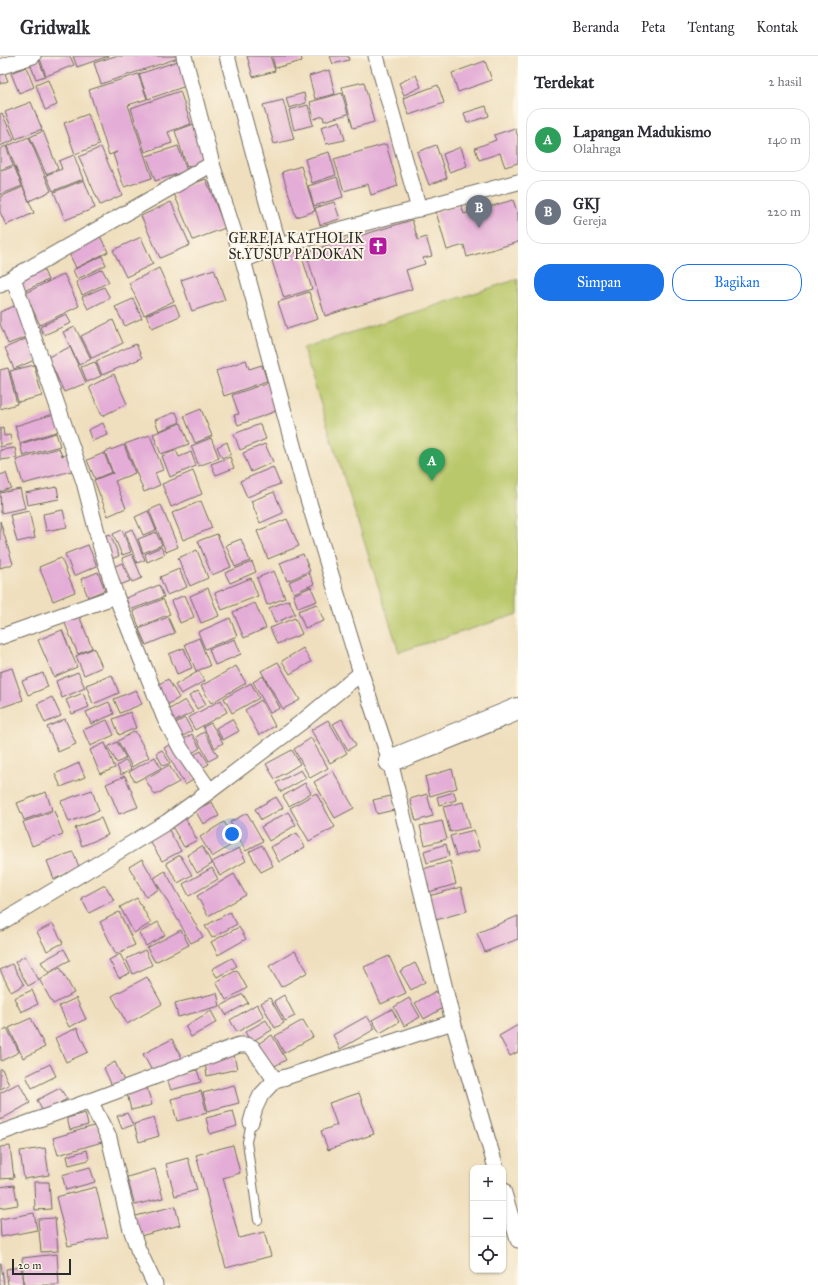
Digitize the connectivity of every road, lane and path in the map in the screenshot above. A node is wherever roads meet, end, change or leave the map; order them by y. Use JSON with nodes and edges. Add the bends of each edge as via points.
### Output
{"nodes":[{"id":1,"x":33,"y":56,"type":"edge"},
{"id":2,"x":184,"y":56,"type":"edge"},
{"id":3,"x":227,"y":56,"type":"edge"},
{"id":4,"x":376,"y":56,"type":"edge"},
{"id":5,"x":0,"y":67,"type":"edge"},
{"id":6,"x":212,"y":164,"type":"junction"},
{"id":7,"x":518,"y":182,"type":"edge"},
{"id":8,"x":419,"y":209,"type":"junction"},
{"id":9,"x":279,"y":246,"type":"junction"},
{"id":10,"x":243,"y":260,"type":"junction"},
{"id":11,"x":6,"y":281,"type":"edge"},
{"id":12,"x":116,"y":596,"type":"junction"},
{"id":13,"x":0,"y":637,"type":"edge"},
{"id":14,"x":361,"y":674,"type":"junction"},
{"id":15,"x":518,"y":708,"type":"edge"},
{"id":16,"x":390,"y":761,"type":"junction"},
{"id":17,"x":210,"y":791,"type":"junction"},
{"id":18,"x":0,"y":924,"type":"edge"},
{"id":19,"x":453,"y":1022,"type":"junction"},
{"id":20,"x":275,"y":1080,"type":"junction"},
{"id":21,"x":90,"y":1101,"type":"junction"},
{"id":22,"x":251,"y":1122,"type":"joint"},
{"id":23,"x":0,"y":1133,"type":"edge"},
{"id":24,"x":495,"y":1165,"type":"edge"},
{"id":25,"x":506,"y":1200,"type":"edge"},
{"id":26,"x":258,"y":1220,"type":"dead end"},
{"id":27,"x":518,"y":1240,"type":"edge"},
{"id":28,"x":156,"y":1285,"type":"edge"}],
"edges":[{"from":1,"to":5,"type":"street"},
{"from":2,"to":6,"type":"street"},
{"from":3,"to":9,"type":"street"},
{"from":4,"to":8,"type":"street"},
{"from":6,"to":10,"type":"street"},
{"from":6,"to":11,"type":"street"},
{"from":7,"to":8,"type":"street"},
{"from":8,"to":9,"type":"street"},
{"from":9,"to":10,"type":"street"},
{"from":10,"to":14,"type":"street","via":[[304,486]]},
{"from":11,"to":12,"type":"street","via":[[84,482]]},
{"from":12,"to":13,"type":"street"},
{"from":12,"to":17,"type":"street","via":[[165,719],[181,749]]},
{"from":14,"to":16,"type":"street"},
{"from":14,"to":17,"type":"street"},
{"from":15,"to":16,"type":"street"},
{"from":16,"to":19,"type":"street"},
{"from":17,"to":18,"type":"street","via":[[167,822]]},
{"from":19,"to":20,"type":"street"},
{"from":19,"to":24,"type":"street"},
{"from":20,"to":21,"type":"street","via":[[252,1047],[239,1045]]},
{"from":20,"to":22,"type":"street","via":[[261,1095]]},
{"from":21,"to":23,"type":"street"},
{"from":21,"to":28,"type":"street","via":[[109,1138],[130,1226]]},
{"from":22,"to":26,"type":"lane","via":[[248,1142]]},
{"from":25,"to":27,"type":"street"}]}
